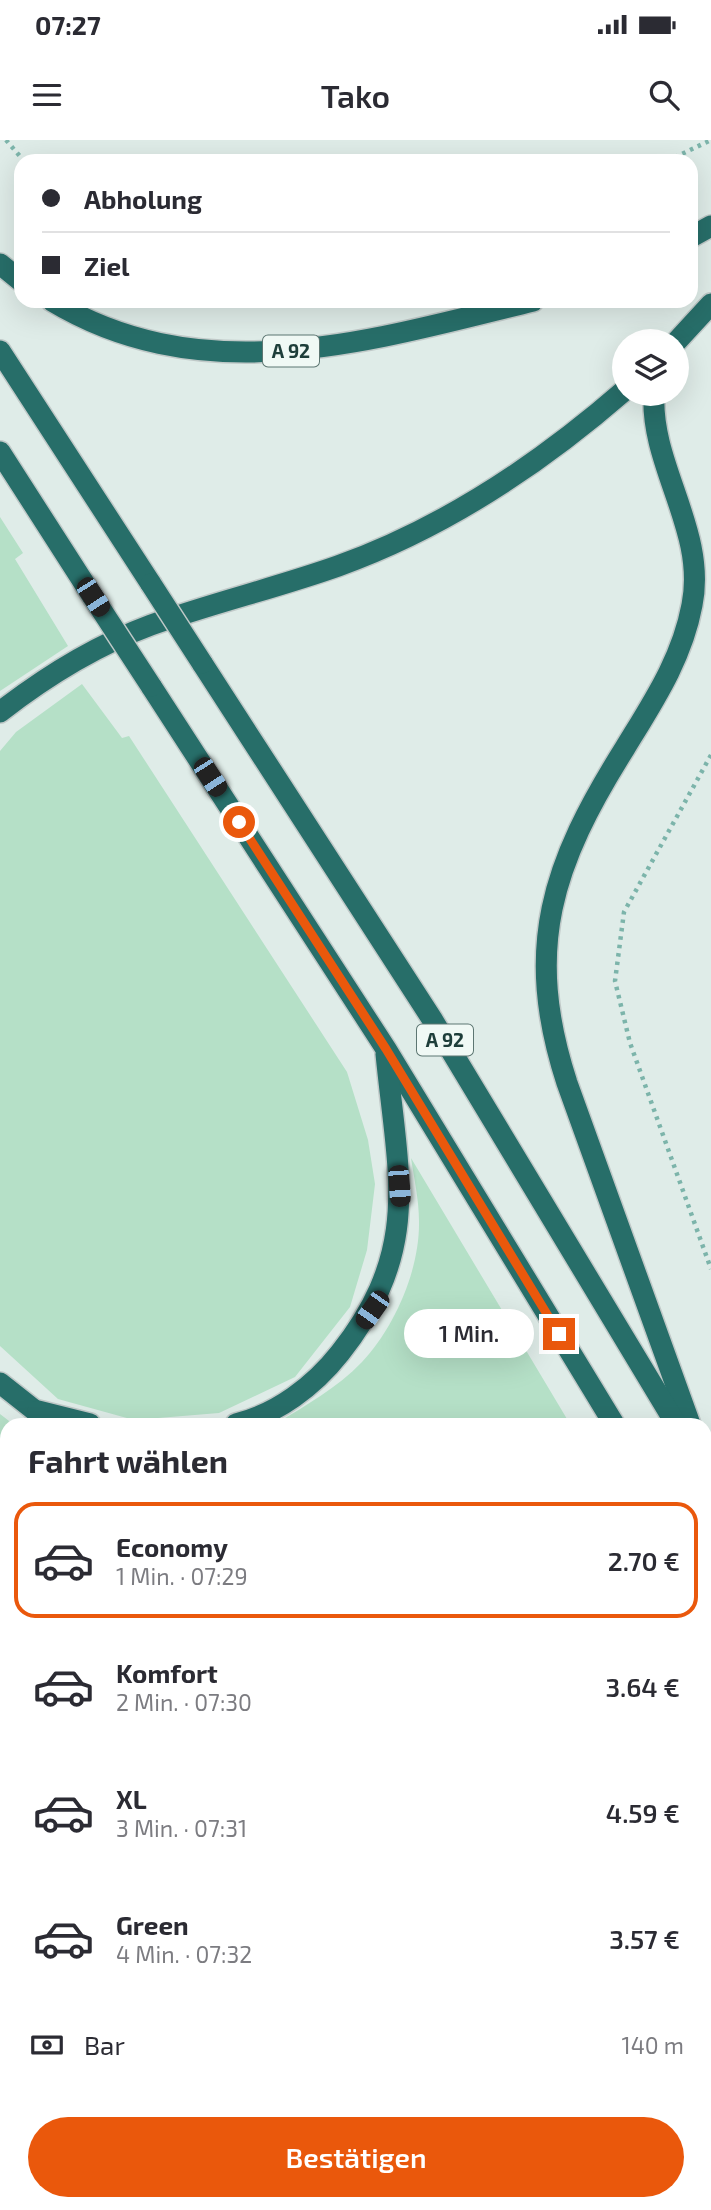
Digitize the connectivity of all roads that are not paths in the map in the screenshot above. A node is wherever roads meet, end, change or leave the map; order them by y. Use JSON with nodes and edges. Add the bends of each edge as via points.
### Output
{"nodes":[{"id":1,"x":0,"y":264,"type":"edge"},
{"id":2,"x":14,"y":275,"type":"edge"},
{"id":3,"x":711,"y":304,"type":"edge"},
{"id":4,"x":66,"y":308,"type":"edge"},
{"id":5,"x":502,"y":308,"type":"edge"},
{"id":6,"x":688,"y":329,"type":"edge"},
{"id":7,"x":0,"y":351,"type":"edge"},
{"id":8,"x":612,"y":401,"type":"edge"},
{"id":9,"x":655,"y":406,"type":"edge"},
{"id":10,"x":0,"y":452,"type":"edge"},
{"id":11,"x":0,"y":712,"type":"edge"},
{"id":12,"x":386,"y":1049,"type":"junction"},
{"id":13,"x":0,"y":1383,"type":"edge"},
{"id":14,"x":30,"y":1409,"type":"junction"},
{"id":15,"x":43,"y":1418,"type":"edge"},
{"id":16,"x":66,"y":1418,"type":"edge"},
{"id":17,"x":251,"y":1418,"type":"edge"},
{"id":18,"x":610,"y":1418,"type":"edge"},
{"id":19,"x":672,"y":1418,"type":"edge"},
{"id":20,"x":688,"y":1418,"type":"edge"}],
"edges":[{"from":1,"to":2,"type":"highway"},
{"from":3,"to":6,"type":"highway"},
{"from":4,"to":5,"type":"highway","number":"A 92","via":[[132,337],[207,352],[251,353],[318,349]]},
{"from":7,"to":19,"type":"highway","number":"A 92","bridge":true,"via":[[432,1019]]},
{"from":8,"to":11,"type":"highway","via":[[538,461],[410,536],[340,566],[150,625],[76,661]]},
{"from":9,"to":20,"type":"highway","via":[[656,433],[692,553],[693,603],[667,679],[577,832],[559,877],[548,919],[547,1003],[554,1043],[576,1109]]},
{"from":10,"to":12,"type":"highway","number":"A 92","bridge":true},
{"from":12,"to":17,"type":"highway","via":[[400,1206],[387,1275],[372,1310],[325,1372],[274,1409]]},
{"from":12,"to":18,"type":"highway","number":"A 92"},
{"from":13,"to":14,"type":"highway"},
{"from":14,"to":15,"type":"highway"},
{"from":14,"to":16,"type":"highway"}]}
